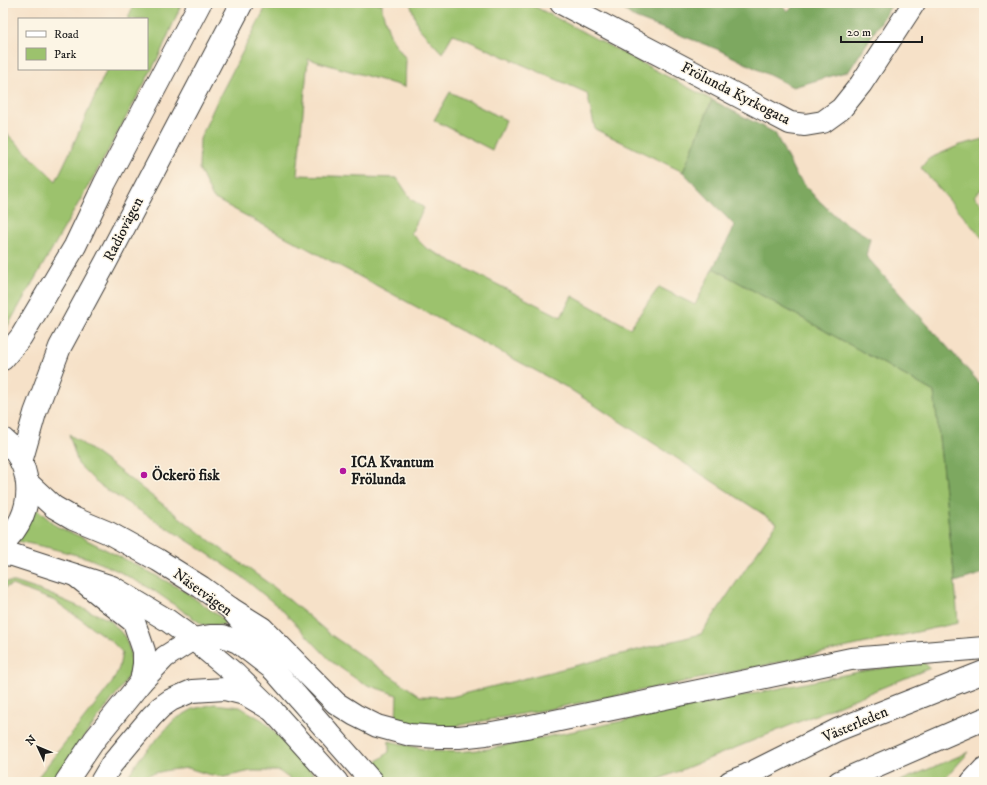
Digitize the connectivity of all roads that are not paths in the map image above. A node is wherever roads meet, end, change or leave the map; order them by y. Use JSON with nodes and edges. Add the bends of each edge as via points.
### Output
{"nodes":[{"id":1,"x":200,"y":3,"type":"edge"},
{"id":2,"x":242,"y":3,"type":"edge"},
{"id":3,"x":561,"y":3,"type":"edge"},
{"id":4,"x":914,"y":3,"type":"edge"},
{"id":5,"x":3,"y":359,"type":"edge"},
{"id":6,"x":3,"y":439,"type":"edge"},
{"id":7,"x":21,"y":462,"type":"junction"},
{"id":8,"x":28,"y":483,"type":"junction"},
{"id":9,"x":3,"y":542,"type":"edge"},
{"id":10,"x":3,"y":554,"type":"edge"},
{"id":11,"x":75,"y":575,"type":"junction"},
{"id":12,"x":230,"y":608,"type":"junction"},
{"id":13,"x":193,"y":639,"type":"junction"},
{"id":14,"x":984,"y":648,"type":"edge"},
{"id":15,"x":273,"y":669,"type":"junction"},
{"id":16,"x":984,"y":672,"type":"edge"},
{"id":17,"x":141,"y":682,"type":"junction"},
{"id":18,"x":272,"y":710,"type":"junction"},
{"id":19,"x":984,"y":719,"type":"edge"},
{"id":20,"x":984,"y":769,"type":"edge"},
{"id":21,"x":366,"y":775,"type":"edge"},
{"id":22,"x":66,"y":782,"type":"edge"},
{"id":23,"x":101,"y":782,"type":"edge"},
{"id":24,"x":337,"y":782,"type":"edge"},
{"id":25,"x":730,"y":782,"type":"edge"},
{"id":26,"x":839,"y":782,"type":"edge"},
{"id":27,"x":972,"y":782,"type":"edge"}],
"edges":[{"from":1,"to":5,"type":"main road","via":[[105,183],[75,246],[21,337]]},
{"from":2,"to":7,"type":"main road","name":"Radiovägen","via":[[60,347],[35,413]]},
{"from":3,"to":4,"type":"main road","name":"Frölunda Kyrkogata","via":[[790,123],[805,125],[823,122],[841,109],[861,84]]},
{"from":6,"to":7,"type":"main road"},
{"from":7,"to":8,"type":"main road"},
{"from":8,"to":9,"type":"main road","via":[[27,500],[22,516],[14,532]]},
{"from":8,"to":12,"type":"main road","name":"Näsetvägen","via":[[54,507],[158,560]]},
{"from":10,"to":11,"type":"main road"},
{"from":11,"to":13,"type":"main road","via":[[112,587]]},
{"from":11,"to":17,"type":"main road","via":[[134,622],[144,651]]},
{"from":12,"to":14,"type":"main road","via":[[262,628],[336,703],[355,715],[377,726],[410,735],[436,737],[486,734],[526,727],[851,659]]},
{"from":12,"to":15,"type":"main road","name":"Näsetvägen","via":[[260,644]]},
{"from":13,"to":15,"type":"main road","via":[[223,636],[238,642]]},
{"from":13,"to":17,"type":"main road","via":[[165,657]]},
{"from":13,"to":18,"type":"main road","via":[[235,674]]},
{"from":15,"to":21,"type":"main road","name":"Näsetvägen"},
{"from":16,"to":25,"type":"main road","name":"Västerleden","via":[[837,730]]},
{"from":17,"to":22,"type":"main road","via":[[95,739]]},
{"from":18,"to":23,"type":"main road","via":[[245,694],[225,689],[185,694],[171,700],[152,716],[110,764]]},
{"from":18,"to":24,"type":"main road"},
{"from":19,"to":26,"type":"main road"},
{"from":20,"to":27,"type":"main road"}]}
